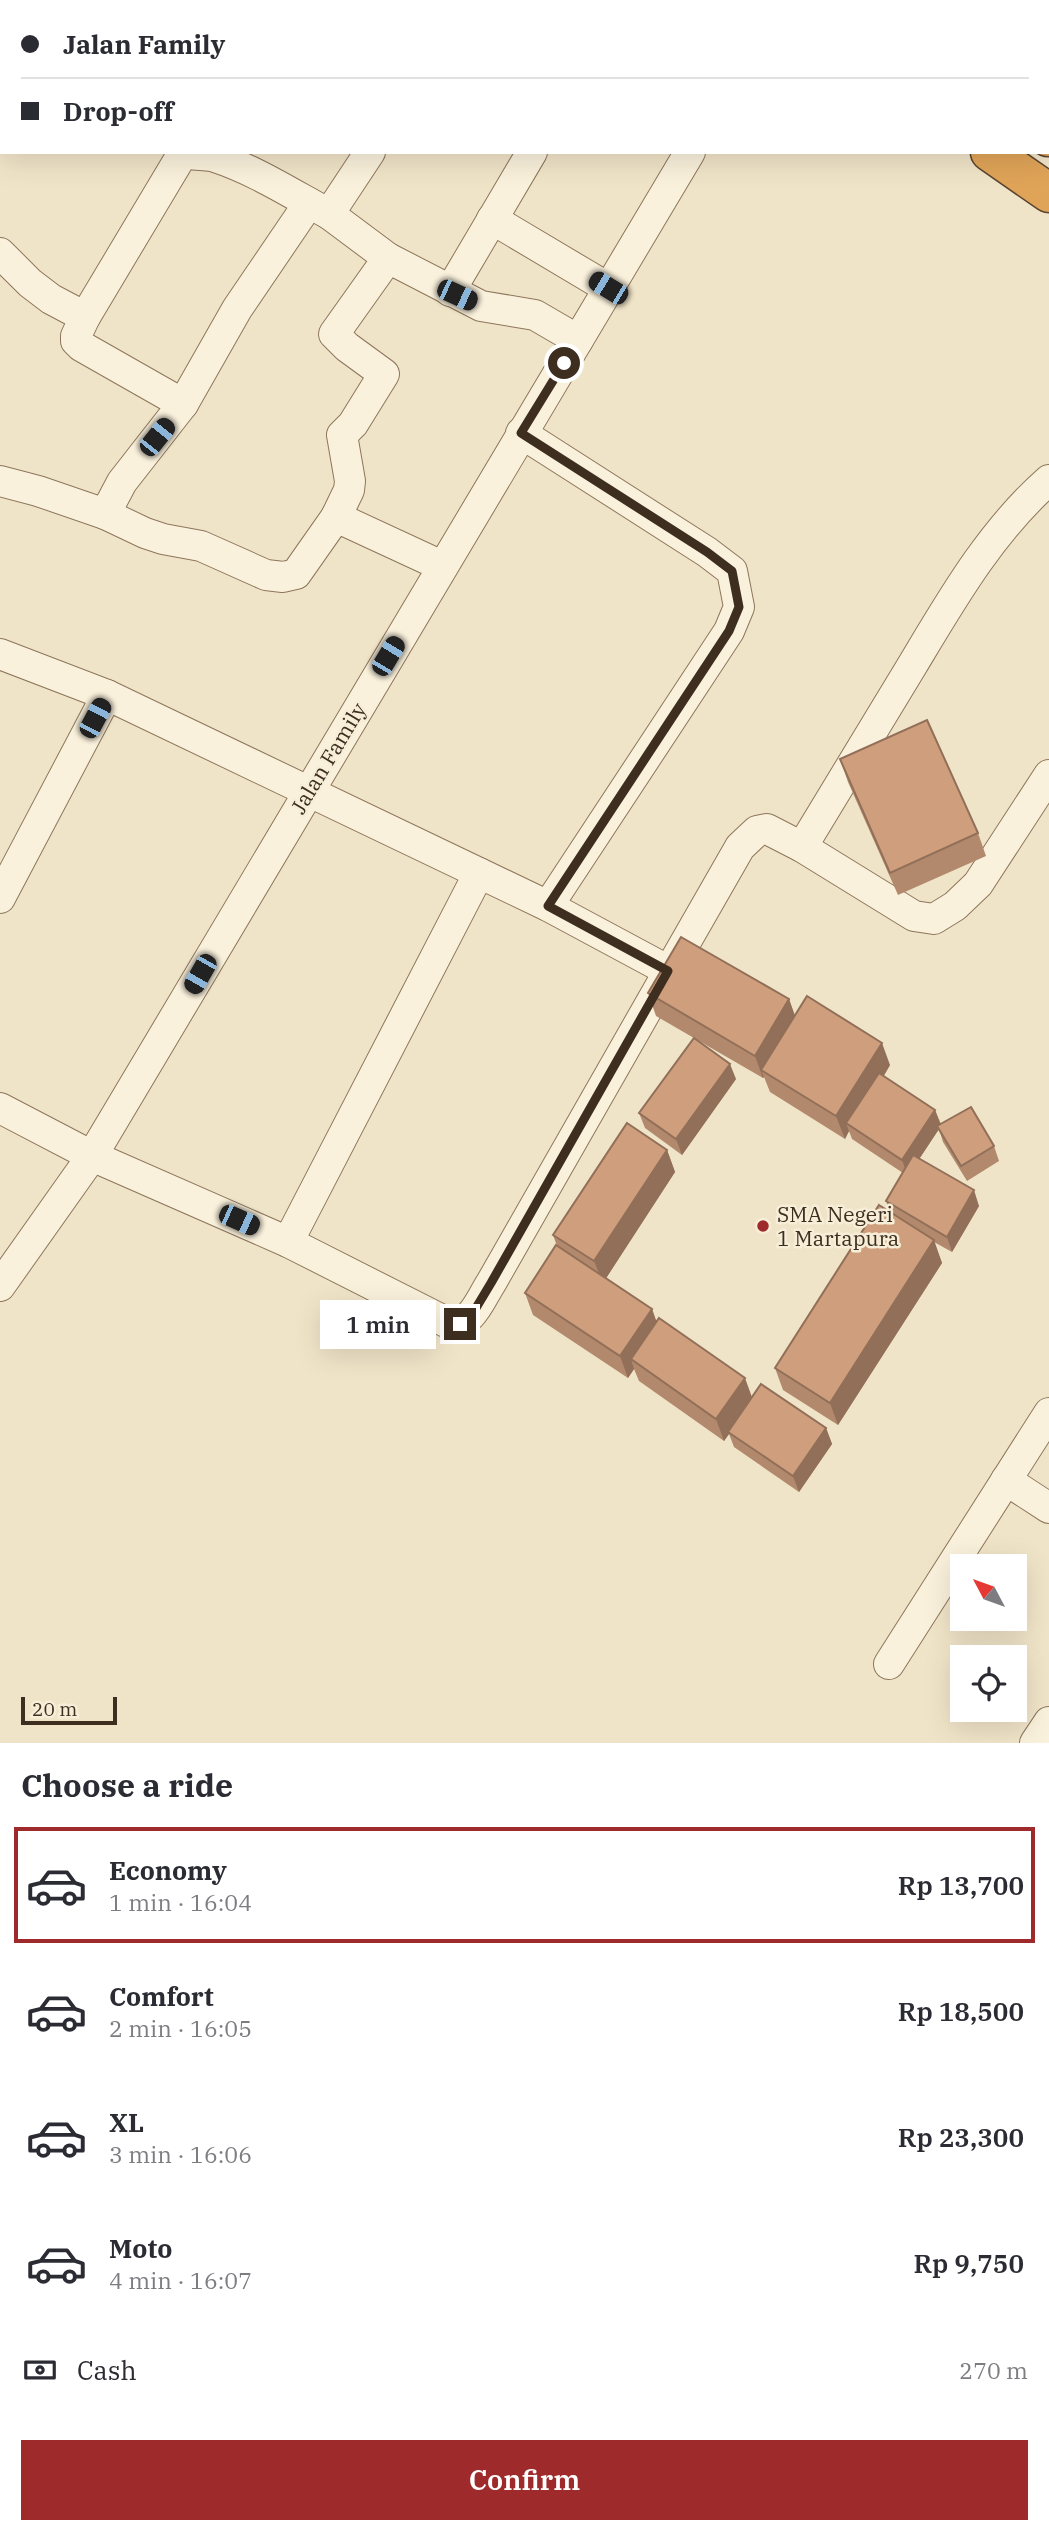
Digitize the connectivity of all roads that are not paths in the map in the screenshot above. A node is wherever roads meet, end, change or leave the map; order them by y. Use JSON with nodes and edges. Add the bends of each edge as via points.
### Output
{"nodes":[{"id":1,"x":182,"y":154,"type":"edge"},
{"id":2,"x":204,"y":154,"type":"edge"},
{"id":3,"x":368,"y":154,"type":"edge"},
{"id":4,"x":531,"y":154,"type":"edge"},
{"id":5,"x":689,"y":154,"type":"edge"},
{"id":6,"x":993,"y":154,"type":"edge"},
{"id":7,"x":256,"y":162,"type":"edge"},
{"id":8,"x":1049,"y":193,"type":"edge"},
{"id":9,"x":319,"y":209,"type":"junction"},
{"id":10,"x":492,"y":219,"type":"junction"},
{"id":11,"x":0,"y":253,"type":"edge"},
{"id":12,"x":388,"y":258,"type":"junction"},
{"id":13,"x":608,"y":288,"type":"junction"},
{"id":14,"x":450,"y":291,"type":"junction"},
{"id":15,"x":85,"y":317,"type":"junction"},
{"id":16,"x":578,"y":340,"type":"junction"},
{"id":17,"x":183,"y":404,"type":"junction"},
{"id":18,"x":521,"y":433,"type":"junction"},
{"id":19,"x":1049,"y":480,"type":"edge"},
{"id":20,"x":0,"y":481,"type":"edge"},
{"id":21,"x":105,"y":514,"type":"junction"},
{"id":22,"x":336,"y":517,"type":"junction"},
{"id":23,"x":442,"y":566,"type":"junction"},
{"id":24,"x":0,"y":654,"type":"edge"},
{"id":25,"x":107,"y":695,"type":"junction"},
{"id":26,"x":1049,"y":775,"type":"edge"},
{"id":27,"x":307,"y":792,"type":"junction"},
{"id":28,"x":802,"y":847,"type":"junction"},
{"id":29,"x":479,"y":873,"type":"junction"},
{"id":30,"x":0,"y":898,"type":"edge"},
{"id":31,"x":548,"y":906,"type":"junction"},
{"id":32,"x":668,"y":971,"type":"junction"},
{"id":33,"x":0,"y":1108,"type":"edge"},
{"id":34,"x":92,"y":1156,"type":"junction"},
{"id":35,"x":288,"y":1242,"type":"junction"},
{"id":36,"x":0,"y":1286,"type":"edge"},
{"id":37,"x":1049,"y":1413,"type":"edge"},
{"id":38,"x":1006,"y":1480,"type":"junction"},
{"id":39,"x":1049,"y":1508,"type":"edge"},
{"id":40,"x":889,"y":1664,"type":"dead end"},
{"id":41,"x":1049,"y":1722,"type":"edge"},
{"id":42,"x":1035,"y":1743,"type":"edge"}],
"edges":[{"from":1,"to":15,"type":"street"},
{"from":2,"to":7,"type":"street"},
{"from":3,"to":9,"type":"street"},
{"from":4,"to":10,"type":"street"},
{"from":5,"to":13,"type":"street","name":"Jalan Family"},
{"from":6,"to":8,"type":"highway"},
{"from":7,"to":9,"type":"street"},
{"from":9,"to":12,"type":"street"},
{"from":9,"to":17,"type":"street","via":[[237,309]]},
{"from":10,"to":13,"type":"street"},
{"from":10,"to":14,"type":"street"},
{"from":11,"to":15,"type":"street","via":[[51,299]]},
{"from":12,"to":14,"type":"street"},
{"from":12,"to":22,"type":"street","via":[[326,329],[384,374],[342,435],[350,481]]},
{"from":13,"to":16,"type":"street","name":"Jalan Family"},
{"from":14,"to":16,"type":"street","via":[[481,306],[535,315]]},
{"from":15,"to":17,"type":"street","via":[[76,336],[81,346]]},
{"from":16,"to":18,"type":"street","name":"Jalan Family"},
{"from":17,"to":21,"type":"street","via":[[122,482]]},
{"from":18,"to":23,"type":"street","name":"Jalan Family"},
{"from":18,"to":31,"type":"street","via":[[732,571],[739,607],[729,631]]},
{"from":19,"to":28,"type":"street","via":[[994,538]]},
{"from":20,"to":21,"type":"street"},
{"from":21,"to":22,"type":"street","via":[[145,533],[201,546],[266,575],[283,577],[296,574]]},
{"from":22,"to":23,"type":"street"},
{"from":23,"to":27,"type":"street","name":"Jalan Family"},
{"from":24,"to":25,"type":"street"},
{"from":25,"to":27,"type":"street"},
{"from":25,"to":30,"type":"street"},
{"from":26,"to":28,"type":"street","via":[[978,884],[934,919],[914,916]]},
{"from":27,"to":29,"type":"street"},
{"from":27,"to":34,"type":"street","name":"Jalan Family"},
{"from":28,"to":32,"type":"street","via":[[767,829],[747,838]]},
{"from":29,"to":31,"type":"street"},
{"from":29,"to":35,"type":"street"},
{"from":31,"to":32,"type":"street"},
{"from":32,"to":35,"type":"street","via":[[470,1318],[450,1324]]},
{"from":33,"to":34,"type":"street"},
{"from":34,"to":35,"type":"street"},
{"from":34,"to":36,"type":"street","name":"Jalan Family"},
{"from":37,"to":38,"type":"street"},
{"from":38,"to":39,"type":"street"},
{"from":38,"to":40,"type":"street"},
{"from":41,"to":42,"type":"street"}]}
